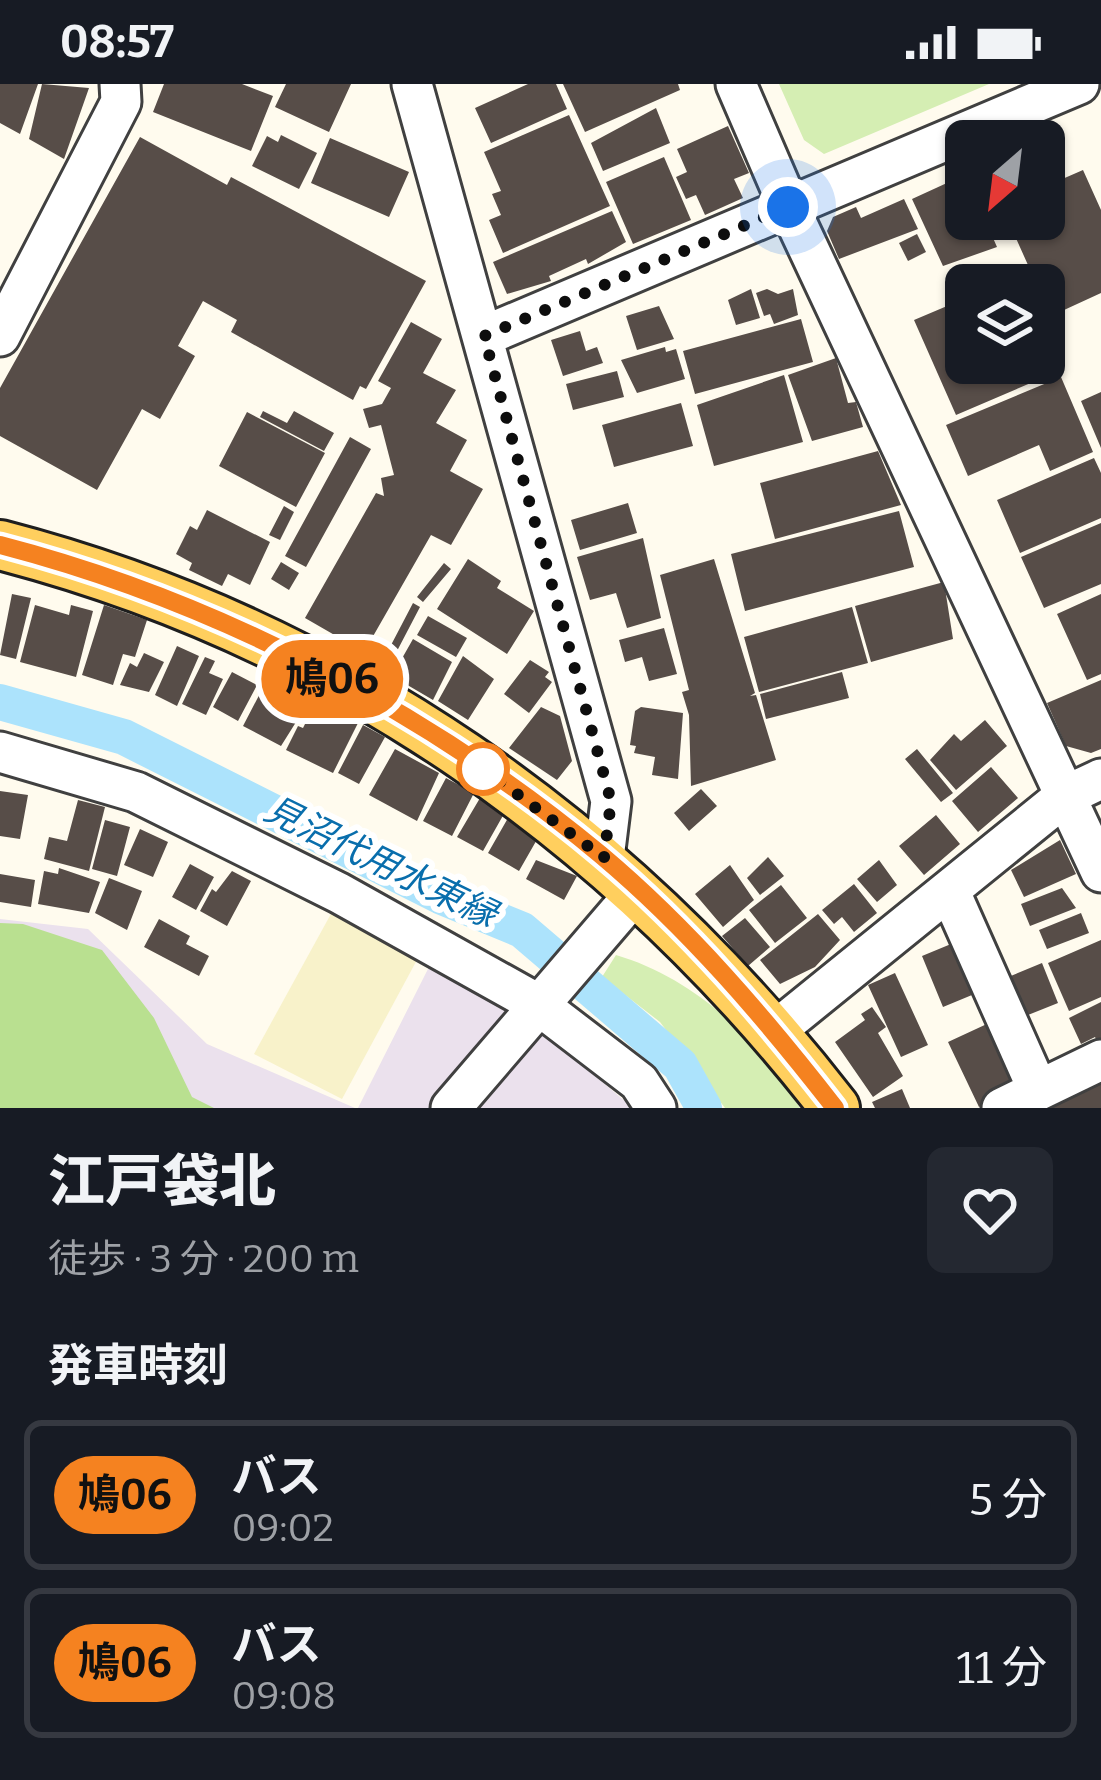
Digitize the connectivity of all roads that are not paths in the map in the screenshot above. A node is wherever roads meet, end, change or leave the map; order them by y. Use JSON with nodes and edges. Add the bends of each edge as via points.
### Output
{"nodes":[{"id":1,"x":120,"y":84,"type":"edge"},
{"id":2,"x":412,"y":84,"type":"edge"},
{"id":3,"x":736,"y":84,"type":"edge"},
{"id":4,"x":1079,"y":84,"type":"edge"},
{"id":5,"x":788,"y":207,"type":"junction"},
{"id":6,"x":0,"y":336,"type":"edge"},
{"id":7,"x":484,"y":336,"type":"junction"},
{"id":8,"x":0,"y":545,"type":"edge"},
{"id":9,"x":0,"y":752,"type":"edge"},
{"id":10,"x":1101,"y":779,"type":"edge"},
{"id":11,"x":1065,"y":796,"type":"junction"},
{"id":12,"x":1101,"y":872,"type":"edge"},
{"id":13,"x":621,"y":874,"type":"junction"},
{"id":14,"x":950,"y":892,"type":"junction"},
{"id":15,"x":536,"y":1003,"type":"junction"},
{"id":16,"x":776,"y":1031,"type":"junction"},
{"id":17,"x":1101,"y":1060,"type":"edge"},
{"id":18,"x":1038,"y":1090,"type":"junction"},
{"id":19,"x":452,"y":1108,"type":"edge"},
{"id":20,"x":656,"y":1108,"type":"edge"},
{"id":21,"x":835,"y":1108,"type":"edge"},
{"id":22,"x":1001,"y":1108,"type":"edge"}],
"edges":[{"from":1,"to":6,"type":"street","via":[[121,102]]},
{"from":2,"to":7,"type":"street"},
{"from":3,"to":5,"type":"street"},
{"from":4,"to":5,"type":"street"},
{"from":5,"to":7,"type":"street"},
{"from":5,"to":11,"type":"street"},
{"from":7,"to":13,"type":"street","via":[[611,801]]},
{"from":8,"to":13,"type":"main road","via":[[120,579],[258,639],[457,751]]},
{"from":9,"to":15,"type":"street","via":[[136,792]]},
{"from":10,"to":11,"type":"street"},
{"from":11,"to":12,"type":"street"},
{"from":11,"to":14,"type":"street"},
{"from":13,"to":15,"type":"street"},
{"from":13,"to":16,"type":"main road"},
{"from":14,"to":16,"type":"street"},
{"from":14,"to":18,"type":"street"},
{"from":15,"to":19,"type":"street"},
{"from":15,"to":20,"type":"street","via":[[639,1082]]},
{"from":16,"to":21,"type":"main road"},
{"from":17,"to":18,"type":"street"},
{"from":18,"to":22,"type":"street"}]}
